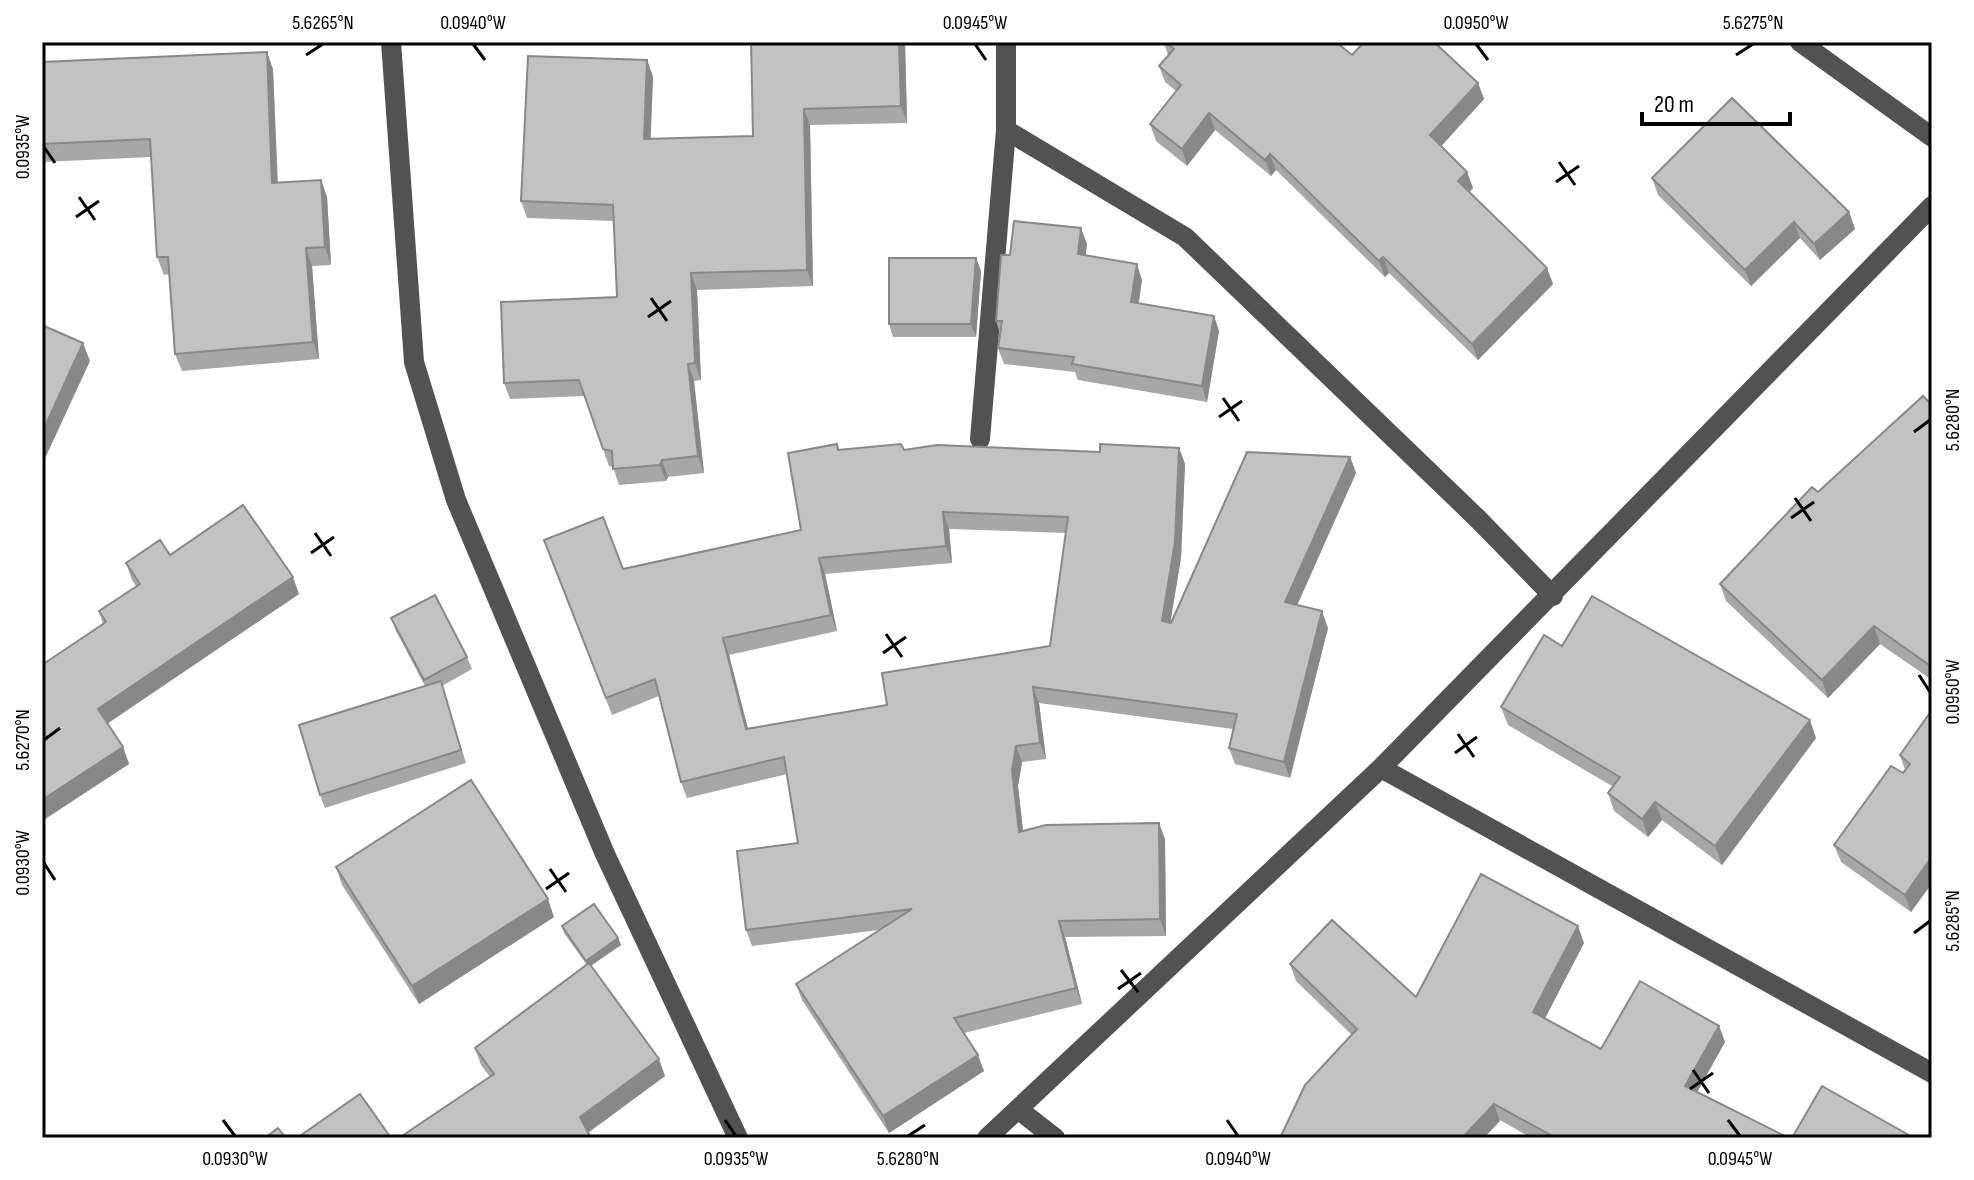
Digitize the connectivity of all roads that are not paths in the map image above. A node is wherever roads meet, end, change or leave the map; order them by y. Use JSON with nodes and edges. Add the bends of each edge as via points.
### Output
{"nodes":[{"id":1,"x":391,"y":42,"type":"edge"},
{"id":2,"x":1006,"y":42,"type":"edge"},
{"id":3,"x":1800,"y":42,"type":"edge"},
{"id":4,"x":1006,"y":130,"type":"junction"},
{"id":5,"x":1932,"y":137,"type":"edge"},
{"id":6,"x":1932,"y":206,"type":"edge"},
{"id":7,"x":980,"y":439,"type":"dead end"},
{"id":8,"x":1553,"y":596,"type":"junction"},
{"id":9,"x":1381,"y":768,"type":"junction"},
{"id":10,"x":1932,"y":1073,"type":"edge"},
{"id":11,"x":1019,"y":1110,"type":"junction"},
{"id":12,"x":738,"y":1138,"type":"edge"},
{"id":13,"x":987,"y":1138,"type":"edge"},
{"id":14,"x":1055,"y":1138,"type":"edge"}],
"edges":[{"from":1,"to":12,"type":"street","via":[[414,362],[456,500],[605,854]]},
{"from":2,"to":4,"type":"street"},
{"from":3,"to":5,"type":"street"},
{"from":4,"to":7,"type":"street"},
{"from":4,"to":8,"type":"street","via":[[1185,237]]},
{"from":6,"to":8,"type":"street"},
{"from":8,"to":9,"type":"street"},
{"from":9,"to":10,"type":"street"},
{"from":9,"to":11,"type":"street"},
{"from":11,"to":13,"type":"street"},
{"from":11,"to":14,"type":"street"}]}
